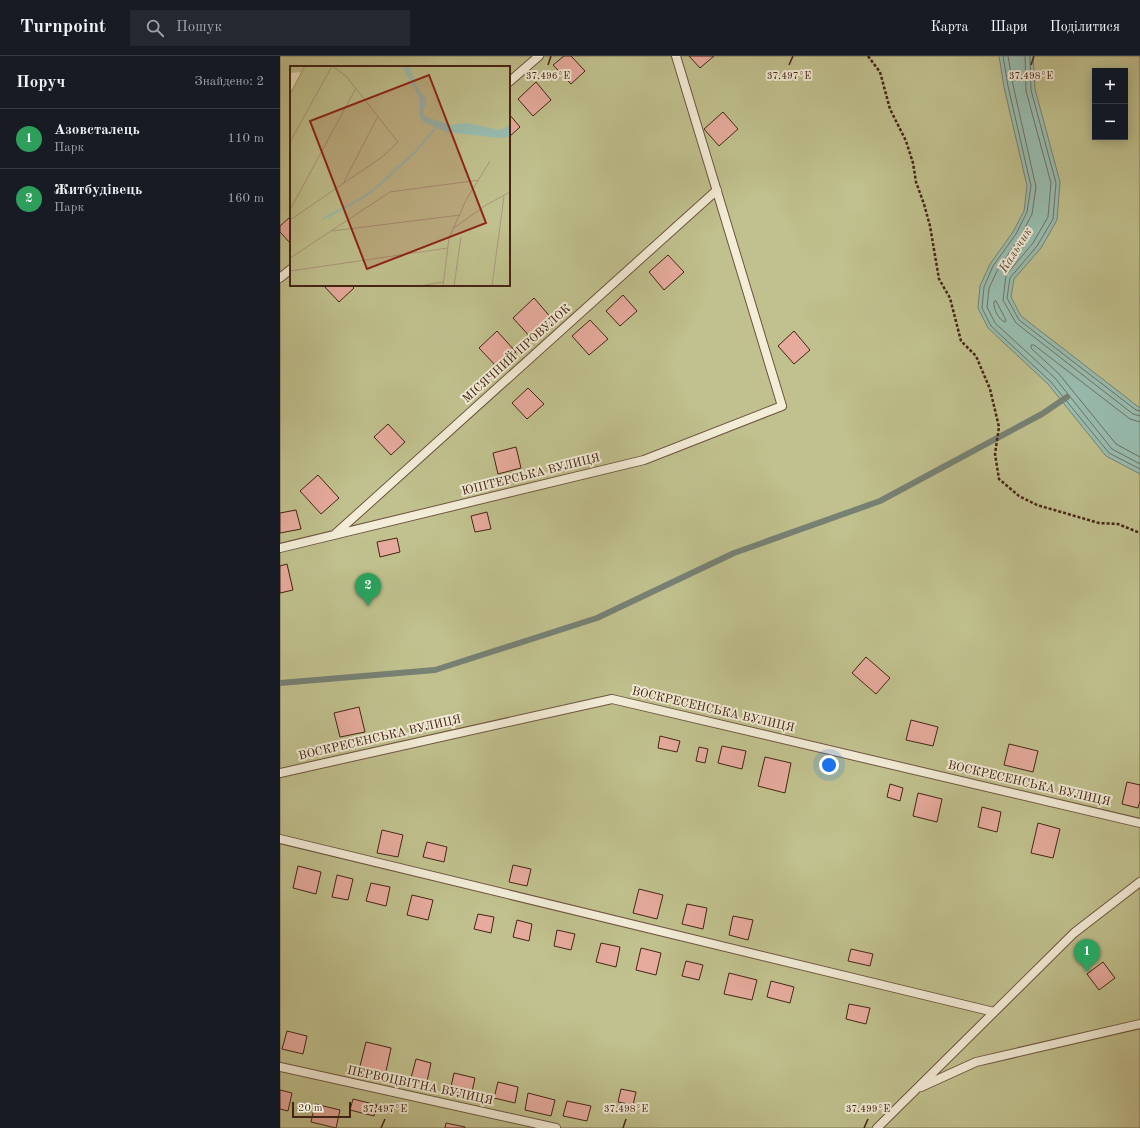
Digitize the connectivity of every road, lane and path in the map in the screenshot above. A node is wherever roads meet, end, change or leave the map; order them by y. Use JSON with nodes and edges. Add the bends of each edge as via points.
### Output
{"nodes":[{"id":1,"x":539,"y":56,"type":"edge"},
{"id":2,"x":676,"y":56,"type":"edge"},
{"id":3,"x":868,"y":56,"type":"edge"},
{"id":4,"x":510,"y":81,"type":"edge"},
{"id":5,"x":717,"y":190,"type":"junction"},
{"id":6,"x":290,"y":270,"type":"edge"},
{"id":7,"x":280,"y":278,"type":"edge"},
{"id":8,"x":1140,"y":533,"type":"edge"},
{"id":9,"x":333,"y":535,"type":"junction"},
{"id":10,"x":280,"y":548,"type":"edge"},
{"id":11,"x":280,"y":773,"type":"edge"},
{"id":12,"x":1140,"y":822,"type":"edge"},
{"id":13,"x":280,"y":839,"type":"edge"},
{"id":14,"x":1140,"y":882,"type":"edge"},
{"id":15,"x":994,"y":1012,"type":"junction"},
{"id":16,"x":1140,"y":1024,"type":"edge"},
{"id":17,"x":280,"y":1067,"type":"edge"},
{"id":18,"x":917,"y":1089,"type":"junction"},
{"id":19,"x":556,"y":1128,"type":"edge"},
{"id":20,"x":877,"y":1128,"type":"edge"}],
"edges":[{"from":1,"to":4,"type":"lane"},
{"from":2,"to":5,"type":"lane"},
{"from":3,"to":8,"type":"path","via":[[880,72],[890,110],[906,141],[930,226],[939,279],[950,298],[961,341],[976,356],[990,389],[999,427],[996,454],[999,479],[1019,496],[1037,505],[1099,523],[1118,524]]},
{"from":5,"to":9,"type":"lane","name":"МІСЯЧНИЙ ПРОВУЛОК"},
{"from":5,"to":9,"type":"lane","name":"ЮПІТЕРСЬКА ВУЛИЦЯ","via":[[782,406],[644,460]]},
{"from":6,"to":7,"type":"lane"},
{"from":9,"to":10,"type":"lane","name":"ЮПІТЕРСЬКА ВУЛИЦЯ"},
{"from":11,"to":12,"type":"lane","name":"ВОСКРЕСЕНСЬКА ВУЛИЦЯ","via":[[612,699]]},
{"from":13,"to":15,"type":"lane"},
{"from":14,"to":15,"type":"lane","via":[[1074,933]]},
{"from":15,"to":18,"type":"lane"},
{"from":16,"to":18,"type":"lane","via":[[976,1062]]},
{"from":17,"to":19,"type":"lane","name":"ПЕРВОЦВІТНА ВУЛИЦЯ"},
{"from":18,"to":20,"type":"lane"}]}
